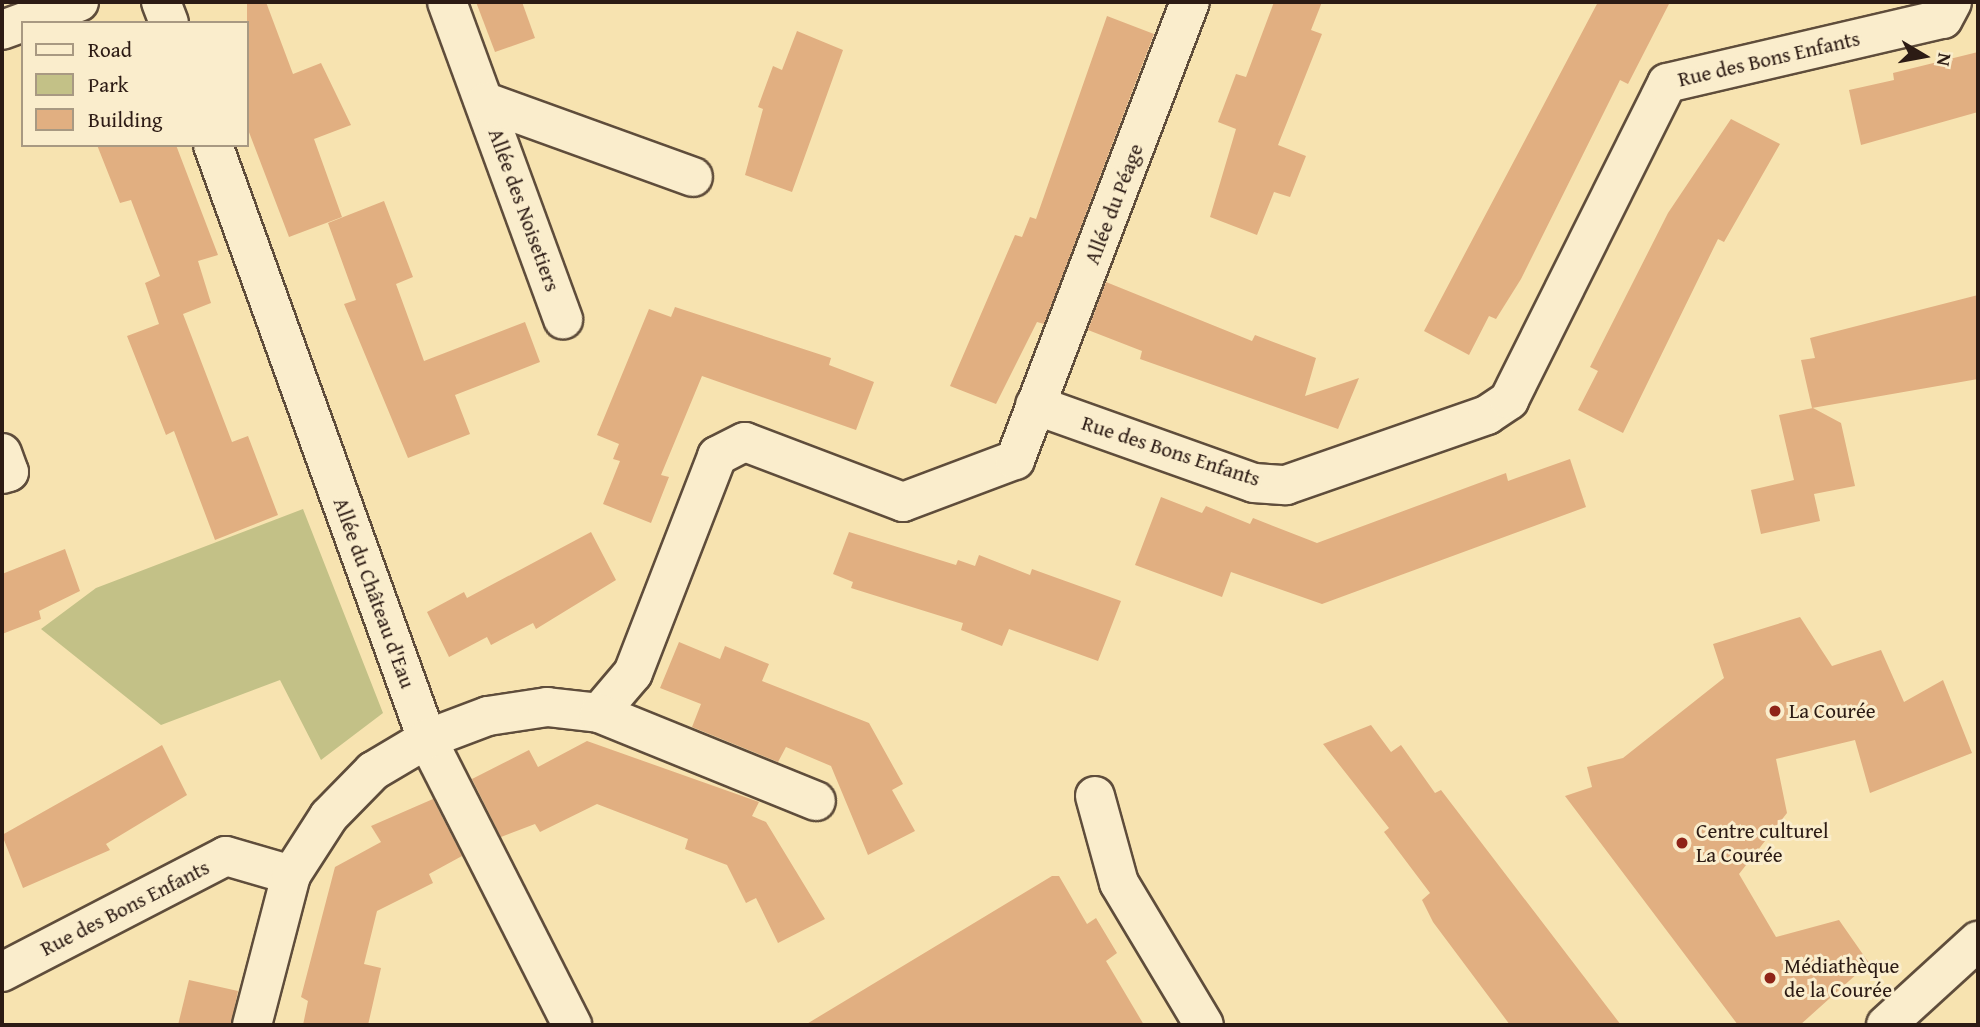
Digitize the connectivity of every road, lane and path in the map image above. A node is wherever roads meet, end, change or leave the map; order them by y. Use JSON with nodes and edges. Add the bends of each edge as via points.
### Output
{"nodes":[{"id":1,"x":79,"y":2,"type":"edge"},
{"id":2,"x":160,"y":2,"type":"edge"},
{"id":3,"x":447,"y":2,"type":"edge"},
{"id":4,"x":1190,"y":2,"type":"edge"},
{"id":5,"x":1952,"y":2,"type":"edge"},
{"id":6,"x":27,"y":21,"type":"edge"},
{"id":7,"x":168,"y":21,"type":"edge"},
{"id":8,"x":21,"y":23,"type":"edge"},
{"id":9,"x":2,"y":30,"type":"edge"},
{"id":10,"x":486,"y":102,"type":"junction"},
{"id":11,"x":214,"y":147,"type":"edge"},
{"id":12,"x":693,"y":177,"type":"dead end"},
{"id":13,"x":563,"y":319,"type":"dead end"},
{"id":14,"x":1035,"y":405,"type":"junction"},
{"id":15,"x":2,"y":453,"type":"edge"},
{"id":16,"x":2,"y":474,"type":"edge"},
{"id":17,"x":599,"y":713,"type":"junction"},
{"id":18,"x":427,"y":739,"type":"junction"},
{"id":19,"x":1096,"y":796,"type":"dead end"},
{"id":20,"x":816,"y":801,"type":"dead end"},
{"id":21,"x":291,"y":875,"type":"junction"},
{"id":22,"x":1978,"y":941,"type":"edge"},
{"id":23,"x":2,"y":972,"type":"edge"},
{"id":24,"x":252,"y":1025,"type":"edge"},
{"id":25,"x":572,"y":1025,"type":"edge"},
{"id":26,"x":1205,"y":1025,"type":"edge"},
{"id":27,"x":1886,"y":1025,"type":"edge"}],
"edges":[{"from":1,"to":6,"type":"street"},
{"from":2,"to":7,"type":"street"},
{"from":3,"to":10,"type":"street","name":"Allée des Noisetiers"},
{"from":4,"to":14,"type":"street","name":"Allée du Péage"},
{"from":5,"to":14,"type":"street","name":"Rue des Bons Enfants","via":[[1943,19],[1667,82],[1508,400],[1487,415],[1286,485],[1254,483]]},
{"from":8,"to":9,"type":"street"},
{"from":10,"to":12,"type":"street","name":"Allée des Noisetiers"},
{"from":10,"to":13,"type":"street","name":"Allée des Noisetiers"},
{"from":11,"to":18,"type":"street","name":"Allée du Château d'Eau"},
{"from":14,"to":17,"type":"street","via":[[1015,460],[903,502],[746,442],[717,456],[633,673]]},
{"from":15,"to":16,"type":"street","via":[[9,472]]},
{"from":17,"to":18,"type":"street","via":[[547,707],[488,716]]},
{"from":17,"to":20,"type":"street"},
{"from":18,"to":21,"type":"street","via":[[373,771],[329,816]]},
{"from":18,"to":25,"type":"street","name":"Allée du Château d'Eau"},
{"from":19,"to":26,"type":"street","via":[[1119,883]]},
{"from":21,"to":23,"type":"street","name":"Rue des Bons Enfants","via":[[226,856]]},
{"from":21,"to":24,"type":"street"},
{"from":22,"to":27,"type":"street"}]}
